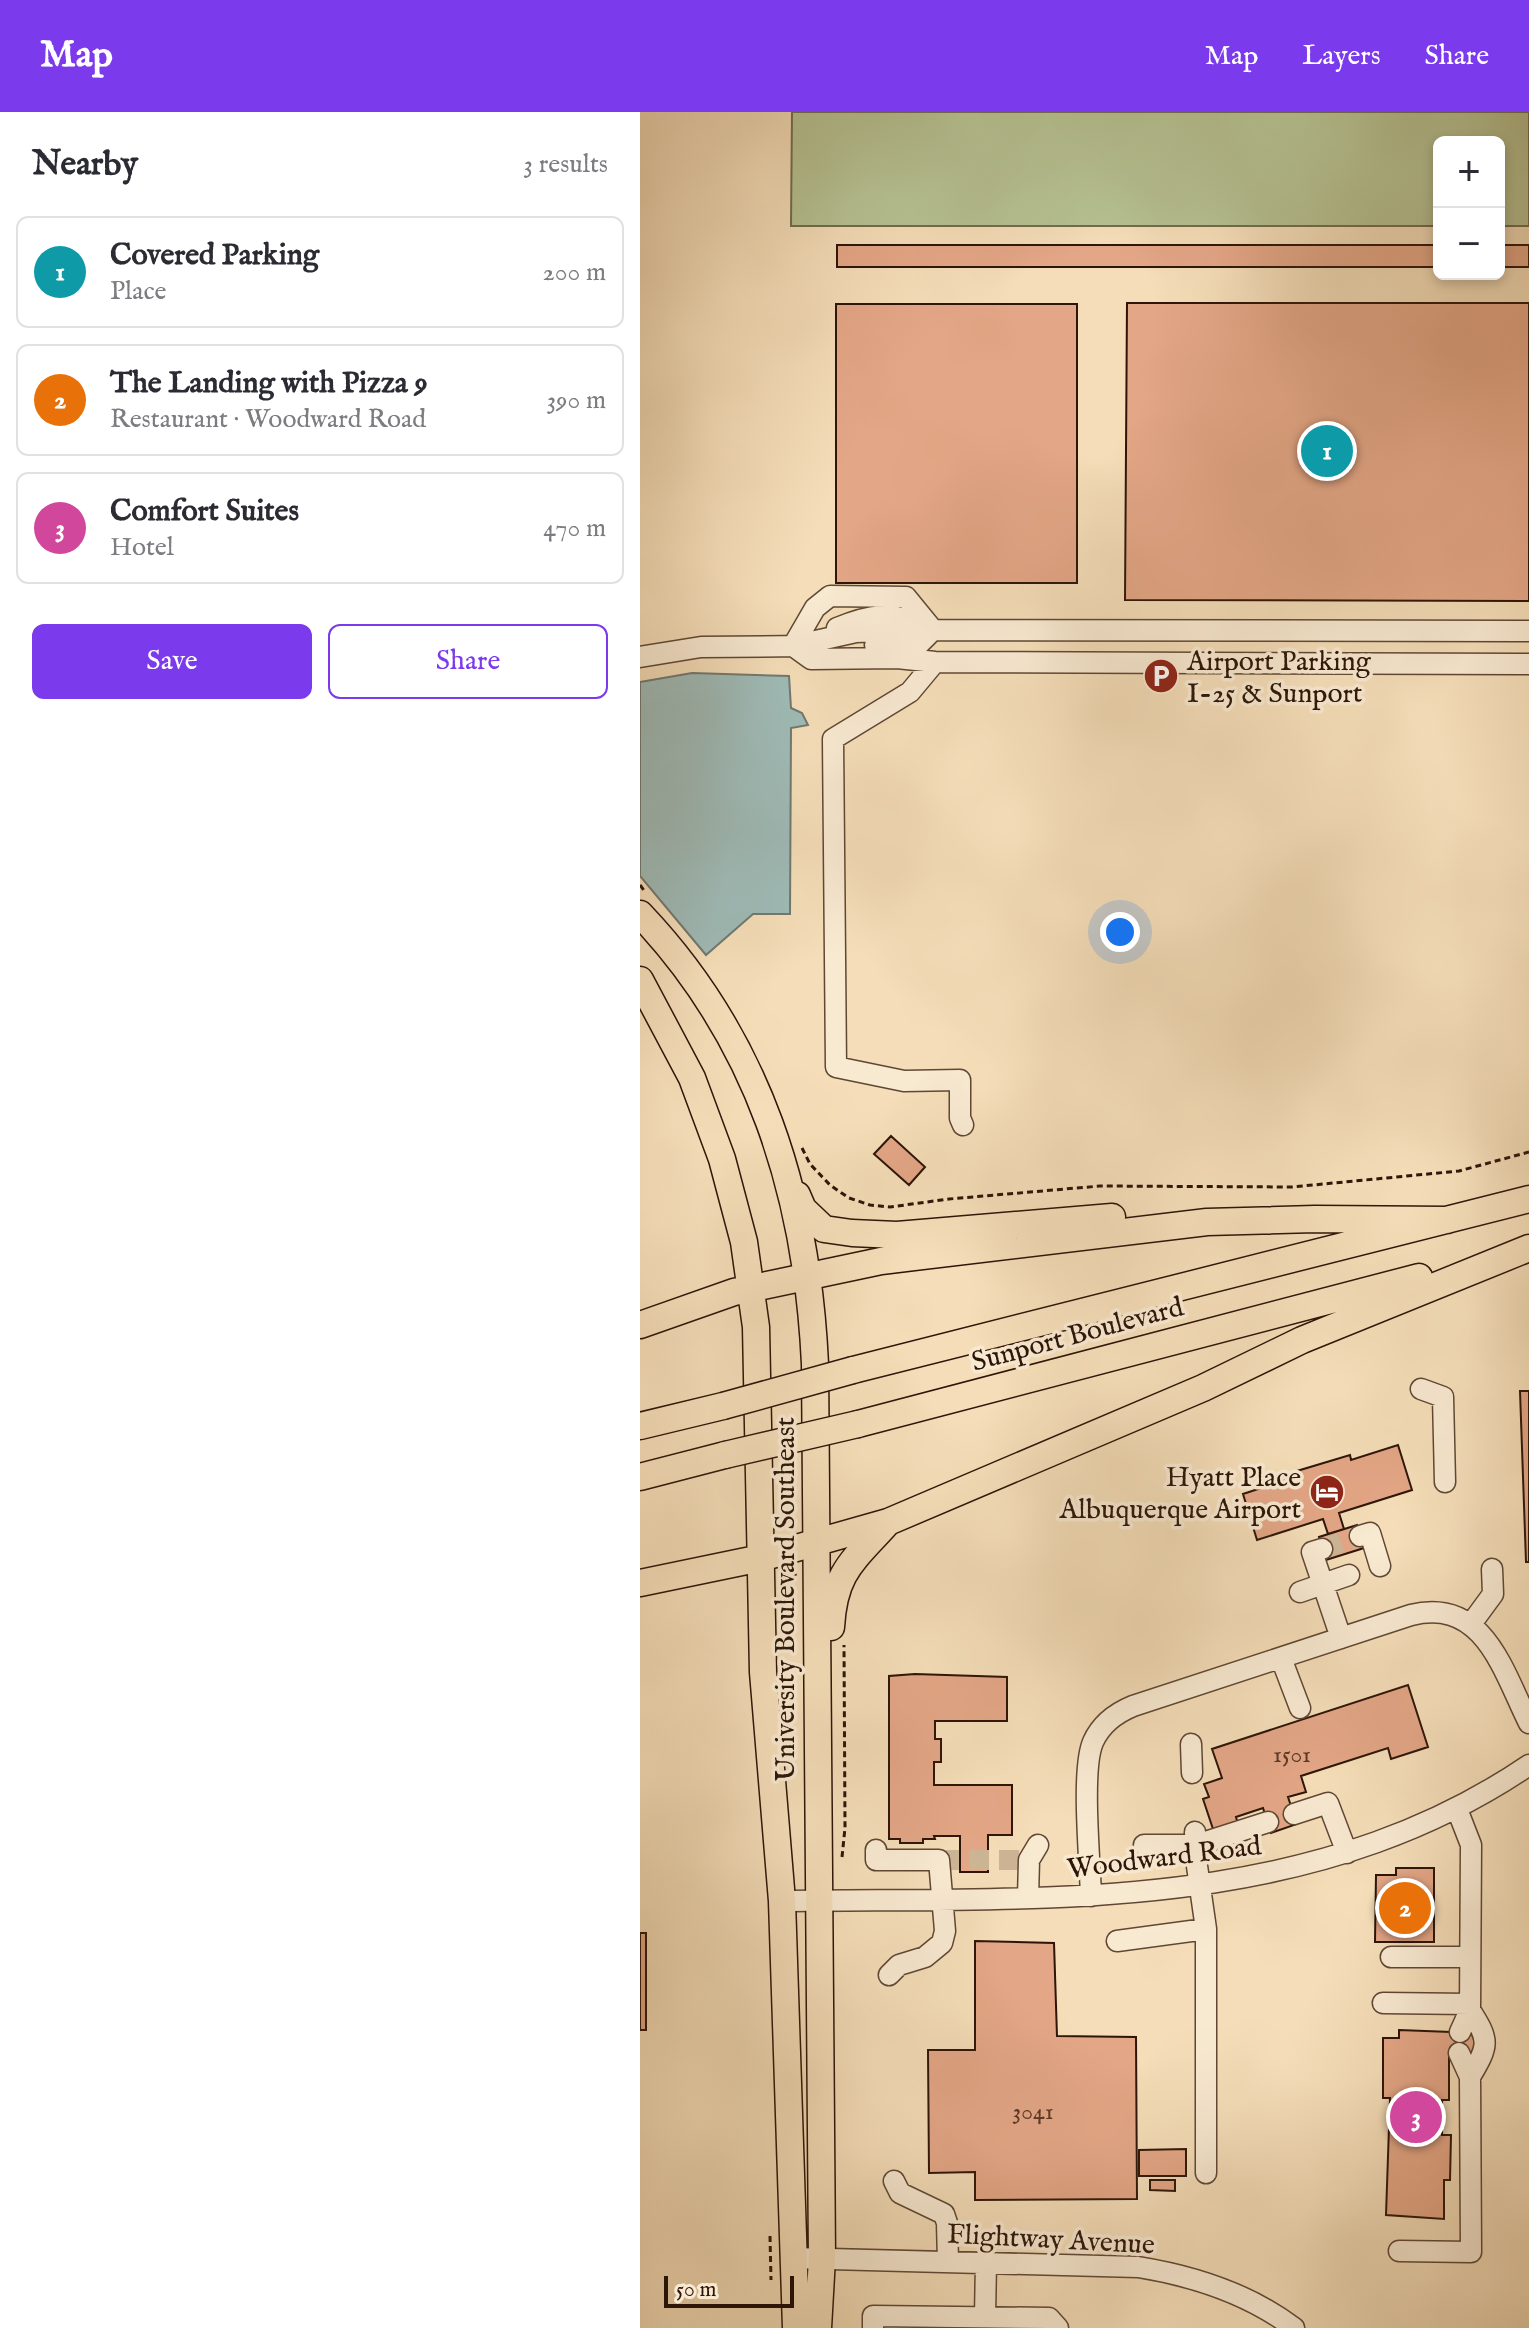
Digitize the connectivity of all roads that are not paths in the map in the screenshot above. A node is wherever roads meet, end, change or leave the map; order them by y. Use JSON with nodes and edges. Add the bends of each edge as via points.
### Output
{"nodes":[{"id":1,"x":933,"y":630,"type":"junction"},
{"id":2,"x":1149,"y":631,"type":"junction"},
{"id":3,"x":1197,"y":631,"type":"junction"},
{"id":4,"x":1247,"y":631,"type":"junction"},
{"id":5,"x":1294,"y":631,"type":"junction"},
{"id":6,"x":1342,"y":631,"type":"junction"},
{"id":7,"x":1388,"y":631,"type":"junction"},
{"id":8,"x":1438,"y":631,"type":"junction"},
{"id":9,"x":1485,"y":631,"type":"junction"},
{"id":10,"x":1529,"y":631,"type":"edge"},
{"id":11,"x":793,"y":646,"type":"junction"},
{"id":12,"x":640,"y":657,"type":"edge"},
{"id":13,"x":935,"y":662,"type":"junction"},
{"id":14,"x":1150,"y":663,"type":"junction"},
{"id":15,"x":1198,"y":663,"type":"junction"},
{"id":16,"x":1247,"y":663,"type":"junction"},
{"id":17,"x":1293,"y":663,"type":"junction"},
{"id":18,"x":1342,"y":663,"type":"junction"},
{"id":19,"x":1388,"y":663,"type":"junction"},
{"id":20,"x":1438,"y":663,"type":"junction"},
{"id":21,"x":1485,"y":663,"type":"junction"},
{"id":22,"x":1529,"y":664,"type":"edge"},
{"id":23,"x":640,"y":914,"type":"edge"},
{"id":24,"x":640,"y":980,"type":"edge"},
{"id":25,"x":963,"y":1125,"type":"dead end"},
{"id":26,"x":786,"y":1171,"type":"junction"},
{"id":27,"x":1529,"y":1199,"type":"edge"},
{"id":28,"x":1447,"y":1220,"type":"junction"},
{"id":29,"x":1207,"y":1222,"type":"junction"},
{"id":30,"x":1529,"y":1248,"type":"edge"},
{"id":31,"x":808,"y":1277,"type":"junction"},
{"id":32,"x":751,"y":1288,"type":"junction"},
{"id":33,"x":640,"y":1325,"type":"edge"},
{"id":34,"x":1421,"y":1389,"type":"dead end"},
{"id":35,"x":640,"y":1426,"type":"edge"},
{"id":36,"x":640,"y":1477,"type":"edge"},
{"id":37,"x":1445,"y":1482,"type":"dead end"},
{"id":38,"x":888,"y":1522,"type":"junction"},
{"id":39,"x":1360,"y":1536,"type":"dead end"},
{"id":40,"x":814,"y":1542,"type":"junction"},
{"id":41,"x":1322,"y":1549,"type":"dead end"},
{"id":42,"x":1380,"y":1566,"type":"dead end"},
{"id":43,"x":766,"y":1569,"type":"junction"},
{"id":44,"x":1492,"y":1569,"type":"dead end"},
{"id":45,"x":1349,"y":1575,"type":"dead end"},
{"id":46,"x":640,"y":1583,"type":"edge"},
{"id":47,"x":1323,"y":1584,"type":"junction"},
{"id":48,"x":1300,"y":1592,"type":"dead end"},
{"id":49,"x":1471,"y":1624,"type":"junction"},
{"id":50,"x":1341,"y":1638,"type":"junction"},
{"id":51,"x":1281,"y":1658,"type":"junction"},
{"id":52,"x":1300,"y":1708,"type":"dead end"},
{"id":53,"x":1529,"y":1723,"type":"edge"},
{"id":54,"x":1191,"y":1744,"type":"dead end"},
{"id":55,"x":1529,"y":1765,"type":"edge"},
{"id":56,"x":1192,"y":1773,"type":"dead end"},
{"id":57,"x":1457,"y":1809,"type":"junction"},
{"id":58,"x":1294,"y":1814,"type":"dead end"},
{"id":59,"x":1268,"y":1822,"type":"dead end"},
{"id":60,"x":1195,"y":1838,"type":"junction"},
{"id":61,"x":1038,"y":1845,"type":"dead end"},
{"id":62,"x":1144,"y":1845,"type":"dead end"},
{"id":63,"x":876,"y":1850,"type":"dead end"},
{"id":64,"x":818,"y":1851,"type":"junction"},
{"id":65,"x":1347,"y":1853,"type":"junction"},
{"id":66,"x":1200,"y":1886,"type":"junction"},
{"id":67,"x":1091,"y":1896,"type":"junction"},
{"id":68,"x":1028,"y":1897,"type":"junction"},
{"id":69,"x":941,"y":1899,"type":"junction"},
{"id":70,"x":782,"y":1901,"type":"junction"},
{"id":71,"x":819,"y":1901,"type":"junction"},
{"id":72,"x":1206,"y":1929,"type":"junction"},
{"id":73,"x":1117,"y":1941,"type":"dead end"},
{"id":74,"x":1391,"y":1957,"type":"dead end"},
{"id":75,"x":1470,"y":1957,"type":"junction"},
{"id":76,"x":889,"y":1975,"type":"dead end"},
{"id":77,"x":1383,"y":2003,"type":"dead end"},
{"id":78,"x":1470,"y":2007,"type":"junction"},
{"id":79,"x":1470,"y":2077,"type":"junction"},
{"id":80,"x":1206,"y":2173,"type":"dead end"},
{"id":81,"x":894,"y":2181,"type":"dead end"},
{"id":82,"x":1399,"y":2251,"type":"dead end"},
{"id":83,"x":792,"y":2258,"type":"junction"},
{"id":84,"x":822,"y":2258,"type":"junction"},
{"id":85,"x":948,"y":2261,"type":"junction"},
{"id":86,"x":986,"y":2262,"type":"junction"},
{"id":87,"x":985,"y":2317,"type":"junction"},
{"id":88,"x":796,"y":2328,"type":"edge"},
{"id":89,"x":818,"y":2328,"type":"edge"},
{"id":90,"x":873,"y":2328,"type":"edge"},
{"id":91,"x":1058,"y":2328,"type":"edge"},
{"id":92,"x":1294,"y":2328,"type":"edge"}],
"edges":[{"from":1,"to":2,"type":"street"},
{"from":1,"to":11,"type":"street","via":[[918,645]]},
{"from":1,"to":11,"type":"street","via":[[906,616],[863,618]]},
{"from":1,"to":11,"type":"street","via":[[906,597],[830,596],[815,608]]},
{"from":2,"to":3,"type":"street"},
{"from":2,"to":14,"type":"street"},
{"from":3,"to":4,"type":"street"},
{"from":3,"to":15,"type":"street"},
{"from":4,"to":5,"type":"street"},
{"from":4,"to":16,"type":"street"},
{"from":5,"to":6,"type":"street"},
{"from":5,"to":17,"type":"street"},
{"from":6,"to":7,"type":"street"},
{"from":6,"to":18,"type":"street"},
{"from":7,"to":8,"type":"street"},
{"from":7,"to":19,"type":"street"},
{"from":8,"to":9,"type":"street"},
{"from":8,"to":20,"type":"street"},
{"from":9,"to":10,"type":"street"},
{"from":9,"to":21,"type":"street"},
{"from":11,"to":12,"type":"street","via":[[701,647]]},
{"from":11,"to":13,"type":"street","via":[[811,659]]},
{"from":13,"to":14,"type":"street"},
{"from":13,"to":25,"type":"street","via":[[910,692],[833,739],[836,1067],[904,1081],[960,1080]]},
{"from":14,"to":15,"type":"street"},
{"from":15,"to":16,"type":"street"},
{"from":16,"to":17,"type":"street"},
{"from":17,"to":18,"type":"street"},
{"from":18,"to":19,"type":"street"},
{"from":19,"to":20,"type":"street"},
{"from":20,"to":21,"type":"street"},
{"from":21,"to":22,"type":"street"},
{"from":23,"to":26,"type":"main road","name":"University Boulevard Southeast","via":[[722,1023],[760,1097]]},
{"from":24,"to":32,"type":"main road","name":"University Boulevard Southeast","via":[[676,1043],[708,1118],[734,1200]]},
{"from":26,"to":29,"type":"main road","via":[[812,1219],[824,1229],[852,1233],[897,1235],[1149,1214]]},
{"from":26,"to":31,"type":"main road","name":"University Boulevard Southeast"},
{"from":27,"to":28,"type":"main road","name":"Sunport Boulevard"},
{"from":28,"to":29,"type":"main road"},
{"from":28,"to":35,"type":"main road","name":"Sunport Boulevard","bridge":true},
{"from":29,"to":31,"type":"main road","via":[[881,1261]]},
{"from":30,"to":36,"type":"main road","name":"Sunport Boulevard","bridge":true},
{"from":30,"to":38,"type":"main road","via":[[1302,1340],[1203,1388]]},
{"from":31,"to":32,"type":"main road"},
{"from":31,"to":40,"type":"main road","name":"University Boulevard Southeast","via":[[815,1364]]},
{"from":32,"to":33,"type":"main road"},
{"from":32,"to":43,"type":"main road","name":"University Boulevard Southeast"},
{"from":34,"to":37,"type":"street","via":[[1443,1397]]},
{"from":38,"to":40,"type":"main road"},
{"from":38,"to":64,"type":"main road","via":[[846,1570],[833,1598],[832,1812],[828,1838]]},
{"from":39,"to":42,"type":"street","via":[[1370,1533]]},
{"from":40,"to":43,"type":"main road"},
{"from":40,"to":64,"type":"main road","name":"University Boulevard Southeast"},
{"from":41,"to":47,"type":"street","via":[[1312,1552]]},
{"from":43,"to":46,"type":"main road"},
{"from":43,"to":70,"type":"main road","name":"University Boulevard Southeast","via":[[763,1672]]},
{"from":44,"to":49,"type":"street","via":[[1493,1594]]},
{"from":45,"to":47,"type":"street"},
{"from":47,"to":48,"type":"street"},
{"from":47,"to":50,"type":"street"},
{"from":49,"to":50,"type":"street","via":[[1449,1613],[1423,1612]]},
{"from":49,"to":53,"type":"street","via":[[1487,1641]]},
{"from":50,"to":51,"type":"street"},
{"from":51,"to":52,"type":"street"},
{"from":51,"to":67,"type":"street","via":[[1133,1706],[1104,1725],[1087,1764]]},
{"from":54,"to":56,"type":"street"},
{"from":55,"to":57,"type":"street","name":"Woodward Road"},
{"from":57,"to":65,"type":"street","name":"Woodward Road"},
{"from":57,"to":75,"type":"street","via":[[1471,1845]]},
{"from":58,"to":65,"type":"street","via":[[1328,1803]]},
{"from":59,"to":60,"type":"street"},
{"from":60,"to":62,"type":"street"},
{"from":60,"to":66,"type":"street"},
{"from":61,"to":68,"type":"street","via":[[1029,1860]]},
{"from":63,"to":69,"type":"street","via":[[876,1860],[939,1860]]},
{"from":64,"to":71,"type":"main road","name":"University Boulevard Southeast"},
{"from":65,"to":66,"type":"street","name":"Woodward Road"},
{"from":66,"to":67,"type":"street","name":"Woodward Road"},
{"from":66,"to":72,"type":"street"},
{"from":67,"to":68,"type":"street","name":"Woodward Road"},
{"from":68,"to":69,"type":"street","name":"Woodward Road"},
{"from":69,"to":71,"type":"street","name":"Woodward Road"},
{"from":69,"to":76,"type":"street","via":[[942,1943]]},
{"from":70,"to":71,"type":"street","name":"Woodward Road"},
{"from":70,"to":83,"type":"main road","name":"University Boulevard Southeast"},
{"from":71,"to":84,"type":"main road","name":"University Boulevard Southeast"},
{"from":72,"to":73,"type":"street"},
{"from":72,"to":80,"type":"street"},
{"from":74,"to":75,"type":"street"},
{"from":75,"to":78,"type":"street"},
{"from":77,"to":78,"type":"street"},
{"from":78,"to":79,"type":"street","via":[[1460,2042]]},
{"from":78,"to":79,"type":"street","via":[[1484,2032],[1484,2053]]},
{"from":79,"to":82,"type":"street","via":[[1471,2252]]},
{"from":81,"to":85,"type":"street","via":[[900,2193],[944,2214]]},
{"from":83,"to":84,"type":"street","name":"Flightway Avenue"},
{"from":83,"to":88,"type":"main road","name":"University Boulevard Southeast"},
{"from":84,"to":85,"type":"street","name":"Flightway Avenue"},
{"from":84,"to":89,"type":"main road","name":"University Boulevard Southeast"},
{"from":85,"to":86,"type":"street","name":"Flightway Avenue"},
{"from":86,"to":87,"type":"street"},
{"from":86,"to":92,"type":"street","name":"Flightway Avenue","via":[[1165,2271],[1242,2297]]},
{"from":87,"to":90,"type":"street","via":[[873,2316]]},
{"from":87,"to":91,"type":"street","via":[[1049,2318]]}]}
